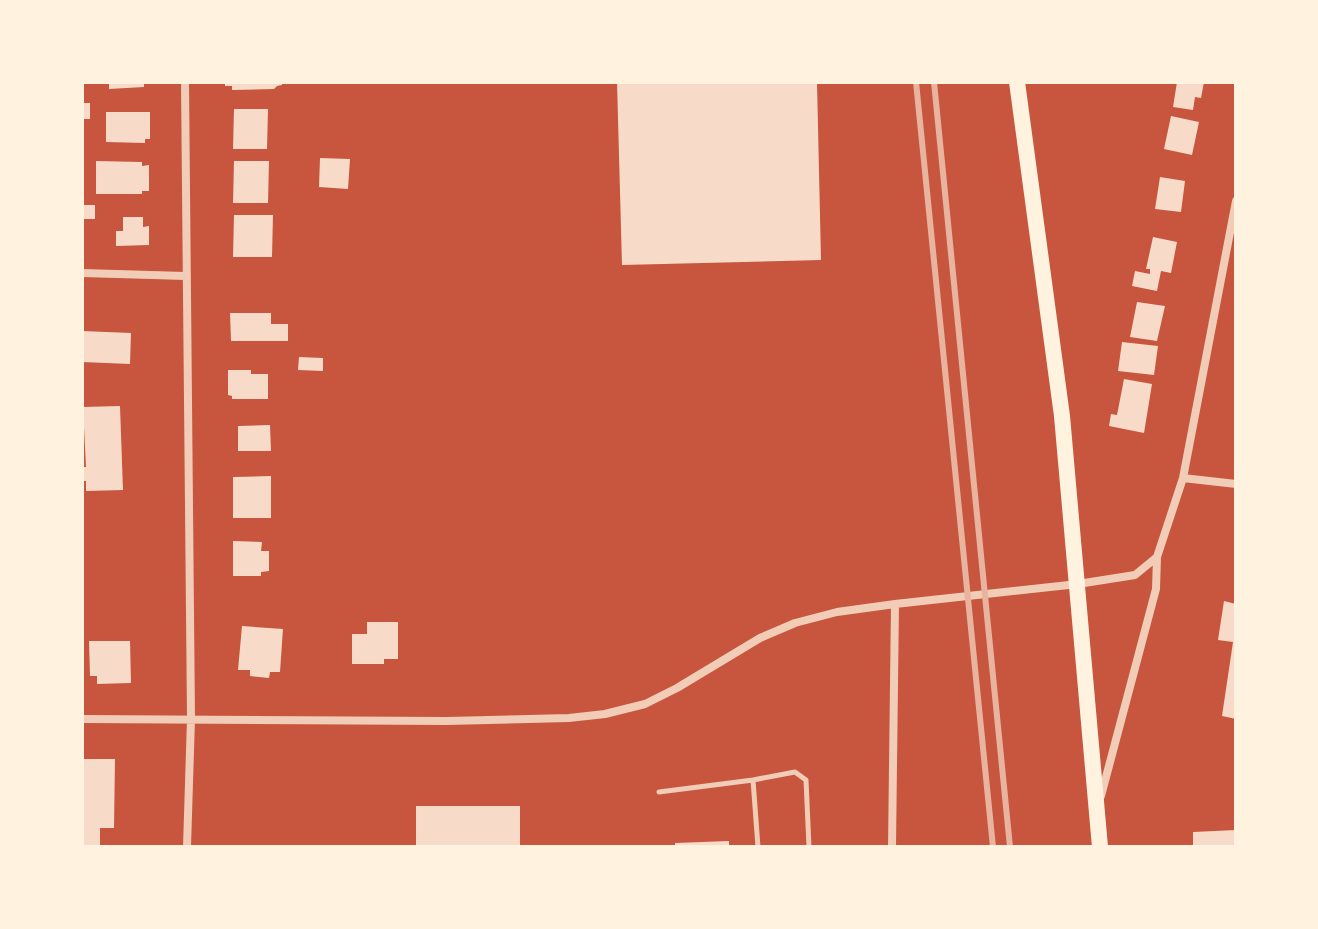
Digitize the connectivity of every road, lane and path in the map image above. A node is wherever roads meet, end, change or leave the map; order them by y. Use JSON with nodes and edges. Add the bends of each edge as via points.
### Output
{"nodes":[{"id":1,"x":185,"y":82,"type":"edge"},
{"id":2,"x":1017,"y":82,"type":"edge"},
{"id":3,"x":1236,"y":201,"type":"edge"},
{"id":4,"x":82,"y":273,"type":"edge"},
{"id":5,"x":186,"y":276,"type":"junction"},
{"id":6,"x":1183,"y":478,"type":"junction"},
{"id":7,"x":1236,"y":484,"type":"edge"},
{"id":8,"x":1157,"y":557,"type":"junction"},
{"id":9,"x":1078,"y":584,"type":"junction"},
{"id":10,"x":895,"y":604,"type":"junction"},
{"id":11,"x":82,"y":719,"type":"edge"},
{"id":12,"x":191,"y":719,"type":"junction"},
{"id":13,"x":753,"y":780,"type":"junction"},
{"id":14,"x":659,"y":792,"type":"dead end"},
{"id":15,"x":1097,"y":808,"type":"junction"},
{"id":16,"x":187,"y":847,"type":"edge"},
{"id":17,"x":758,"y":847,"type":"edge"},
{"id":18,"x":809,"y":847,"type":"edge"},
{"id":19,"x":892,"y":847,"type":"edge"},
{"id":20,"x":1100,"y":847,"type":"edge"}],
"edges":[{"from":1,"to":5,"type":"street"},
{"from":2,"to":9,"type":"main road","via":[[1062,416]]},
{"from":3,"to":6,"type":"street"},
{"from":4,"to":5,"type":"street"},
{"from":5,"to":12,"type":"street"},
{"from":6,"to":7,"type":"street"},
{"from":6,"to":8,"type":"street"},
{"from":8,"to":9,"type":"street","via":[[1135,575]]},
{"from":8,"to":15,"type":"street","via":[[1156,589]]},
{"from":9,"to":10,"type":"street"},
{"from":9,"to":15,"type":"main road"},
{"from":10,"to":12,"type":"street","via":[[795,623],[645,704],[605,714],[447,721]]},
{"from":10,"to":19,"type":"street"},
{"from":11,"to":12,"type":"street"},
{"from":12,"to":16,"type":"street"},
{"from":13,"to":14,"type":"lane"},
{"from":13,"to":17,"type":"lane"},
{"from":13,"to":18,"type":"lane","via":[[795,772],[806,780]]},
{"from":15,"to":20,"type":"main road"}]}
